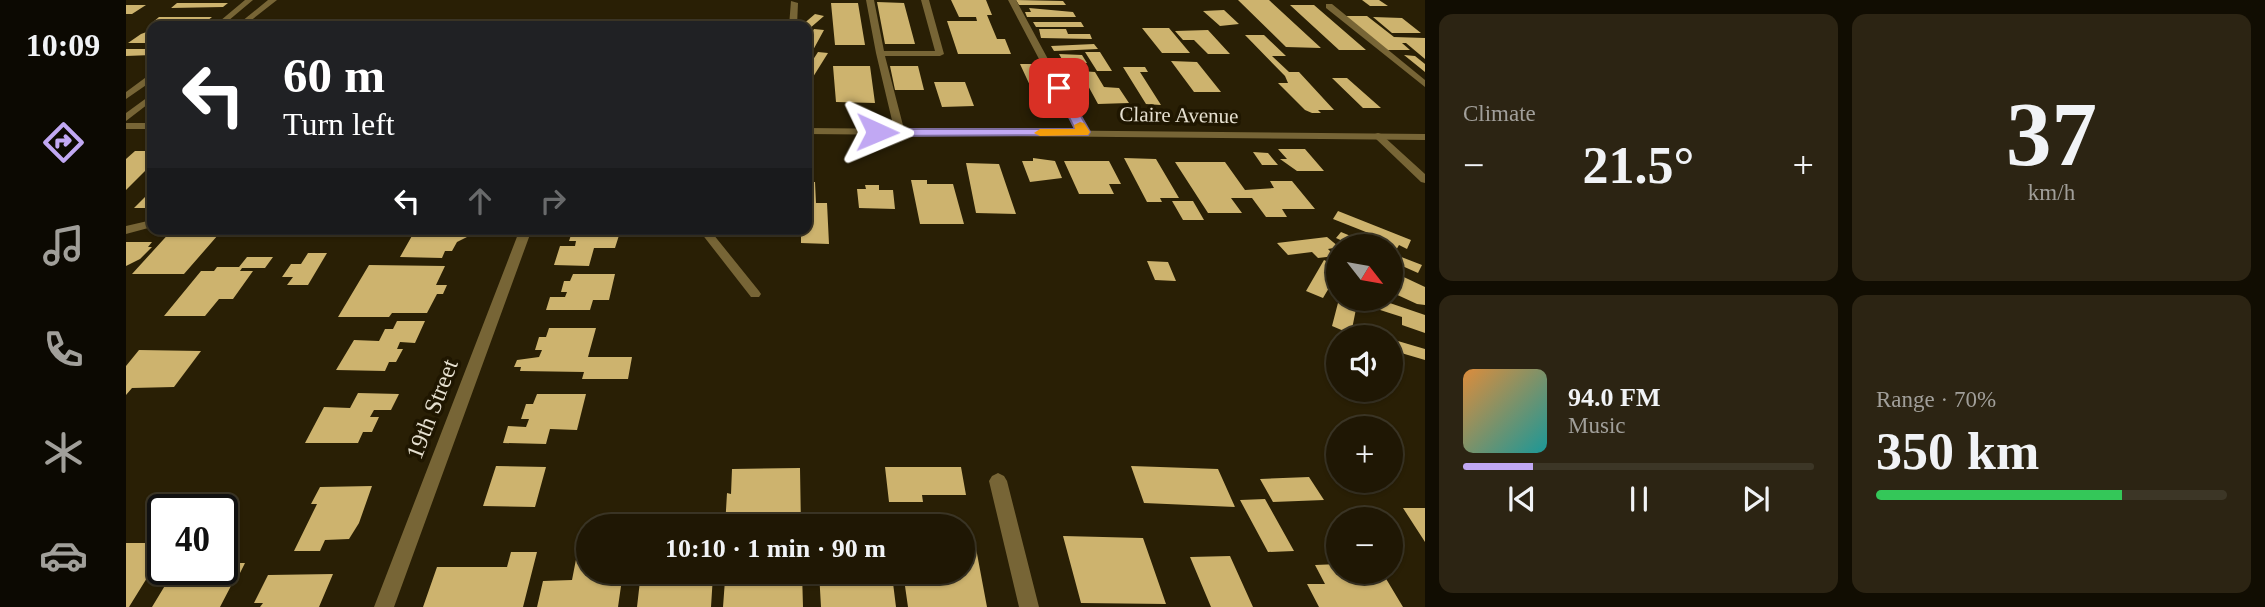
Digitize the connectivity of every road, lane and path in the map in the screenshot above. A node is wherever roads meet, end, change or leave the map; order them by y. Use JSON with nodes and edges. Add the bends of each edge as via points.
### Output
{"nodes":[{"id":1,"x":249,"y":0,"type":"edge"},
{"id":2,"x":273,"y":0,"type":"edge"},
{"id":3,"x":870,"y":0,"type":"edge"},
{"id":4,"x":925,"y":0,"type":"edge"},
{"id":5,"x":1012,"y":0,"type":"edge"},
{"id":6,"x":794,"y":3,"type":"dead end"},
{"id":7,"x":1329,"y":6,"type":"dead end"},
{"id":8,"x":224,"y":21,"type":"edge"},
{"id":9,"x":246,"y":21,"type":"edge"},
{"id":10,"x":793,"y":21,"type":"edge"},
{"id":11,"x":880,"y":53,"type":"junction"},
{"id":12,"x":147,"y":81,"type":"edge"},
{"id":13,"x":1425,"y":84,"type":"edge"},
{"id":14,"x":126,"y":96,"type":"edge"},
{"id":15,"x":147,"y":101,"type":"edge"},
{"id":16,"x":126,"y":118,"type":"edge"},
{"id":17,"x":126,"y":126,"type":"edge"},
{"id":18,"x":147,"y":126,"type":"edge"},
{"id":19,"x":812,"y":131,"type":"edge"},
{"id":20,"x":1083,"y":132,"type":"junction"},
{"id":21,"x":900,"y":133,"type":"junction"},
{"id":22,"x":1378,"y":136,"type":"junction"},
{"id":23,"x":1425,"y":137,"type":"edge"},
{"id":24,"x":1425,"y":180,"type":"edge"},
{"id":25,"x":147,"y":225,"type":"edge"},
{"id":26,"x":126,"y":230,"type":"edge"},
{"id":27,"x":524,"y":235,"type":"edge"},
{"id":28,"x":708,"y":235,"type":"edge"},
{"id":29,"x":755,"y":294,"type":"dead end"},
{"id":30,"x":998,"y":481,"type":"dead end"},
{"id":31,"x":384,"y":607,"type":"edge"},
{"id":32,"x":1029,"y":607,"type":"edge"}],
"edges":[{"from":1,"to":8,"type":"lane"},
{"from":2,"to":9,"type":"lane"},
{"from":3,"to":11,"type":"lane"},
{"from":4,"to":11,"type":"lane","via":[[940,54]]},
{"from":5,"to":20,"type":"lane"},
{"from":6,"to":10,"type":"lane"},
{"from":7,"to":13,"type":"lane"},
{"from":11,"to":21,"type":"lane"},
{"from":12,"to":14,"type":"lane"},
{"from":15,"to":16,"type":"lane"},
{"from":17,"to":18,"type":"street"},
{"from":19,"to":21,"type":"street","name":"Claire Avenue"},
{"from":20,"to":21,"type":"street","name":"Claire Avenue"},
{"from":20,"to":22,"type":"street","name":"Claire Avenue"},
{"from":22,"to":23,"type":"street","name":"Claire Avenue"},
{"from":22,"to":24,"type":"lane"},
{"from":25,"to":26,"type":"lane"},
{"from":27,"to":31,"type":"street","name":"19th Street"},
{"from":28,"to":29,"type":"lane"},
{"from":30,"to":32,"type":"street"}]}
